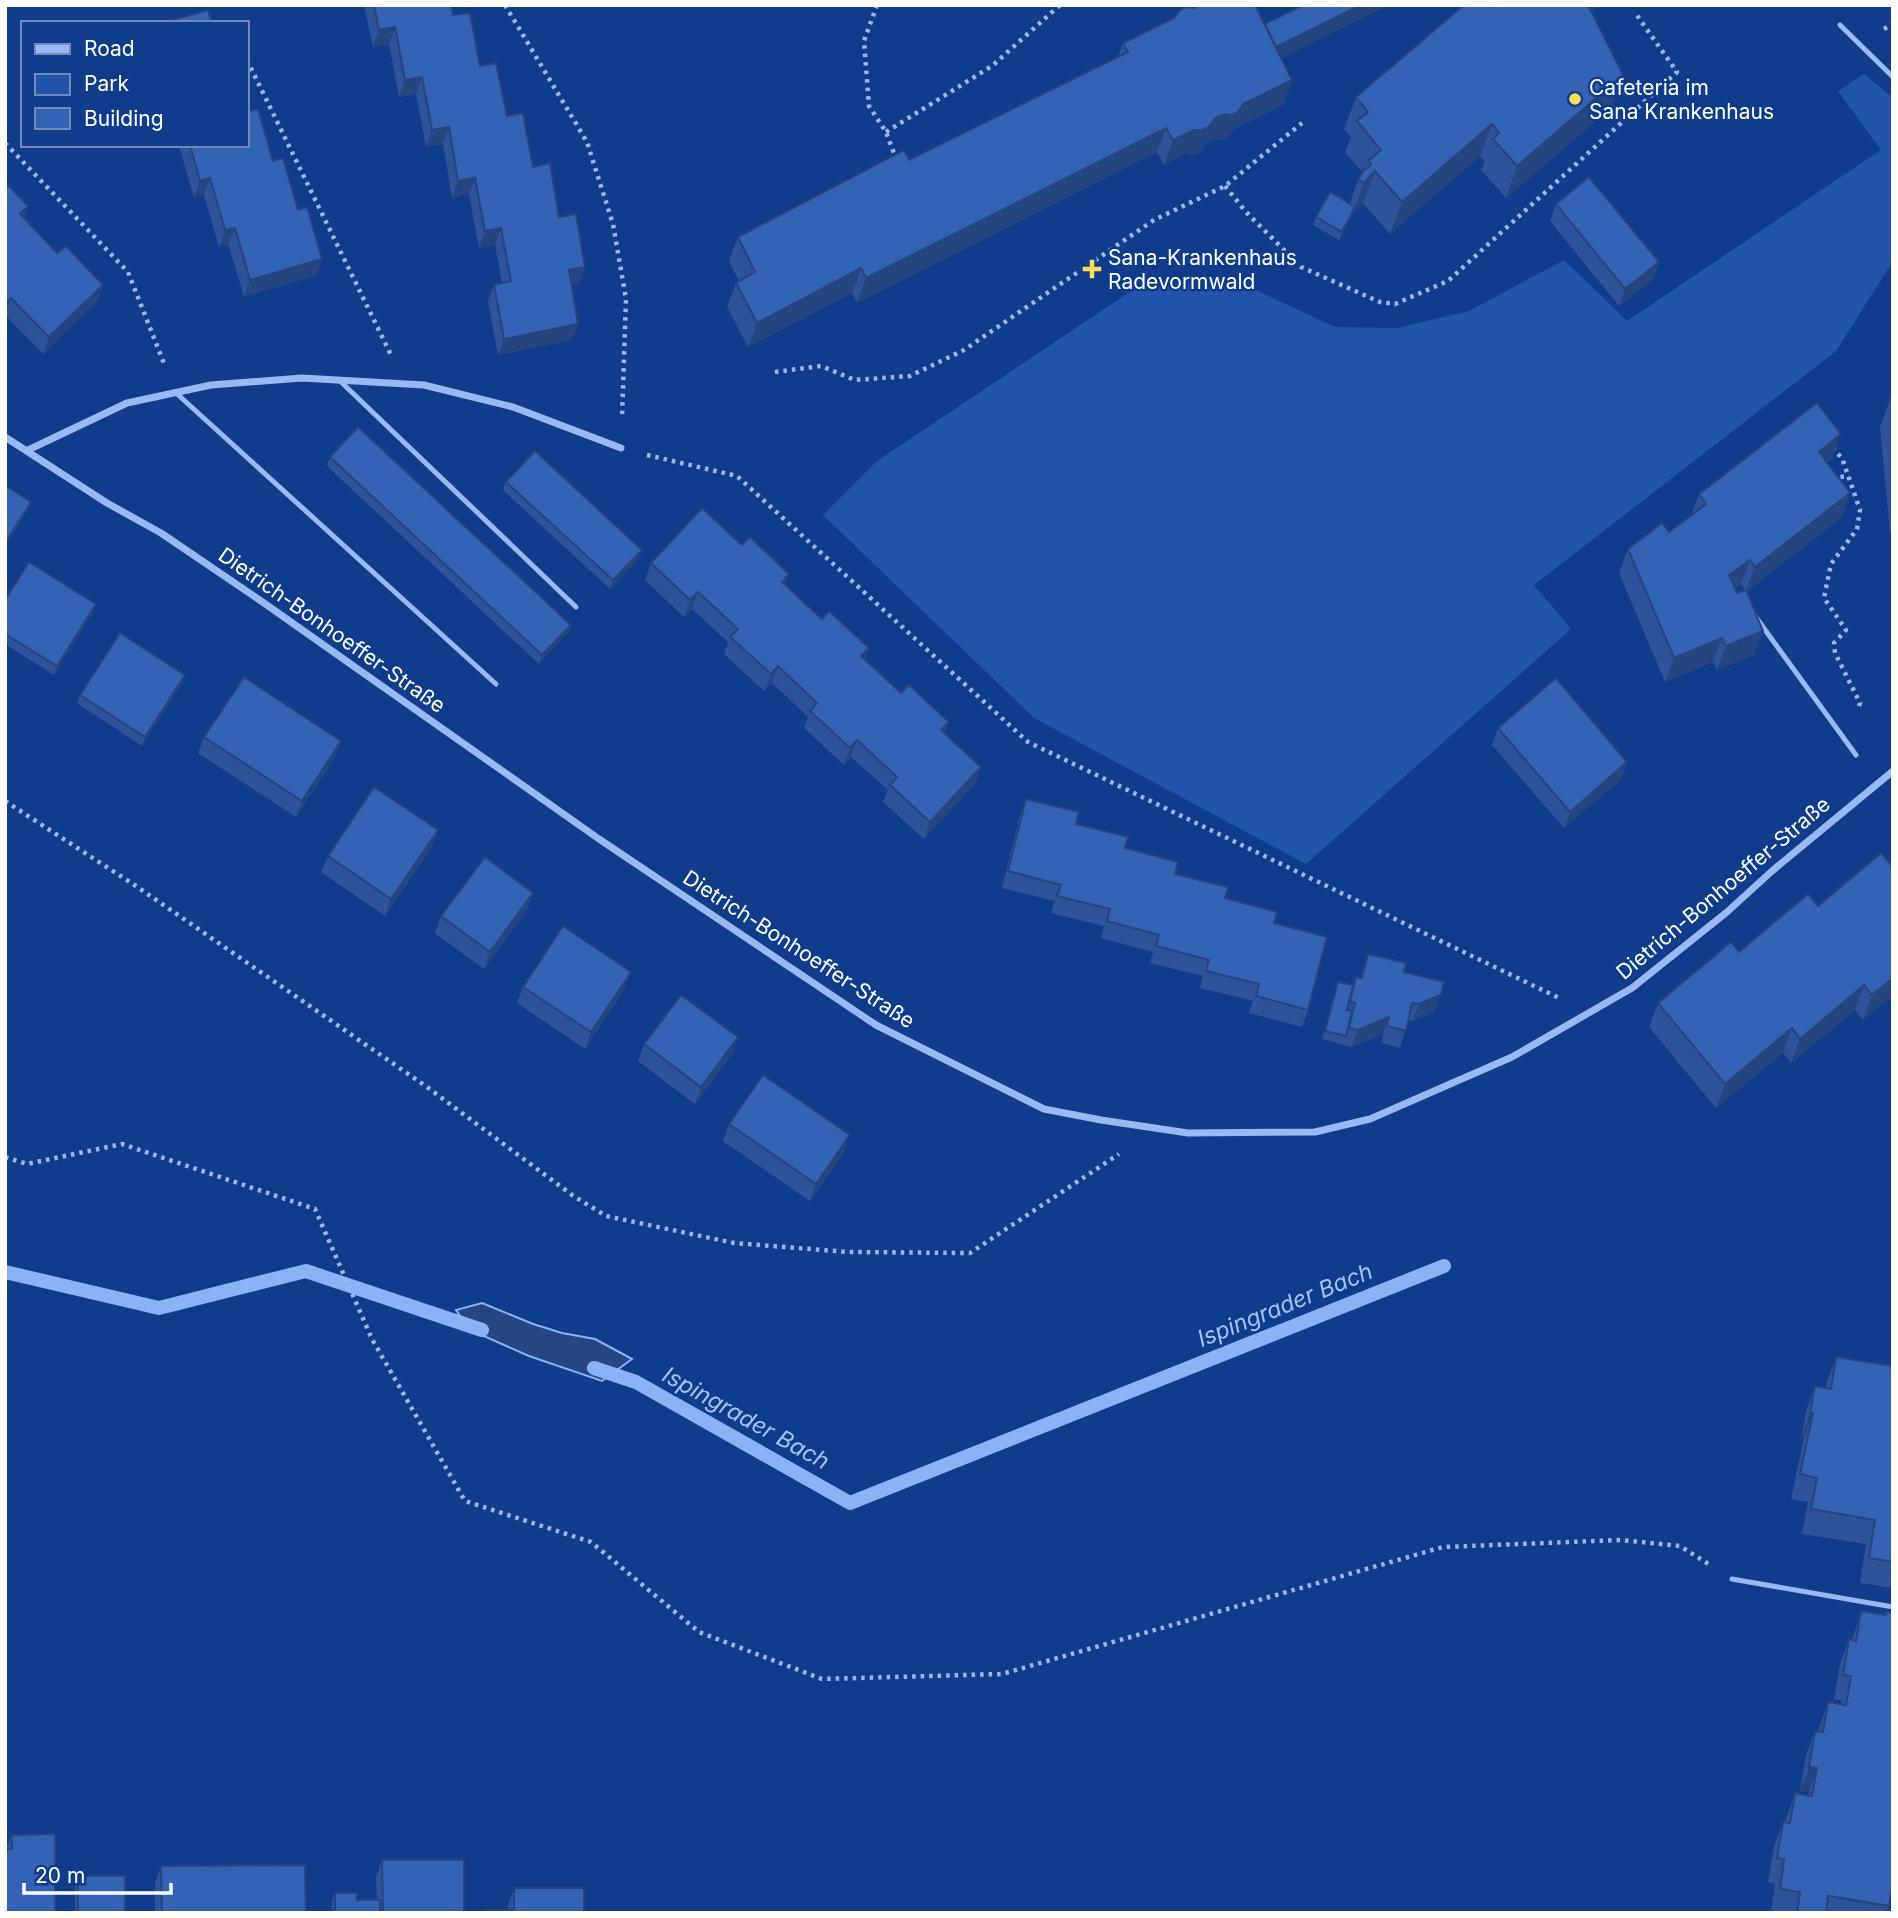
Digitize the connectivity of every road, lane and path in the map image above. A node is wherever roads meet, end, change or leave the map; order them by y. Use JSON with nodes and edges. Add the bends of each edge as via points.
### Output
{"nodes":[{"id":1,"x":505,"y":5,"type":"edge"},
{"id":2,"x":877,"y":5,"type":"edge"},
{"id":3,"x":1060,"y":5,"type":"edge"},
{"id":4,"x":1636,"y":14,"type":"dead end"},
{"id":5,"x":1840,"y":24,"type":"dead end"},
{"id":6,"x":248,"y":62,"type":"edge"},
{"id":7,"x":1893,"y":77,"type":"edge"},
{"id":8,"x":1302,"y":124,"type":"dead end"},
{"id":9,"x":886,"y":132,"type":"junction"},
{"id":10,"x":5,"y":143,"type":"edge"},
{"id":11,"x":895,"y":156,"type":"edge"},
{"id":12,"x":1225,"y":186,"type":"junction"},
{"id":13,"x":775,"y":372,"type":"dead end"},
{"id":14,"x":339,"y":380,"type":"junction"},
{"id":15,"x":405,"y":384,"type":"junction"},
{"id":16,"x":175,"y":393,"type":"junction"},
{"id":17,"x":5,"y":438,"type":"edge"},
{"id":18,"x":1825,"y":439,"type":"edge"},
{"id":19,"x":621,"y":448,"type":"junction"},
{"id":20,"x":28,"y":450,"type":"junction"},
{"id":21,"x":1849,"y":475,"type":"junction"},
{"id":22,"x":1822,"y":480,"type":"edge"},
{"id":23,"x":576,"y":607,"type":"dead end"},
{"id":24,"x":1749,"y":608,"type":"edge"},
{"id":25,"x":496,"y":684,"type":"dead end"},
{"id":26,"x":1856,"y":719,"type":"dead end"},
{"id":27,"x":1856,"y":755,"type":"dead end"},
{"id":28,"x":1893,"y":771,"type":"edge"},
{"id":29,"x":5,"y":801,"type":"edge"},
{"id":30,"x":1591,"y":1013,"type":"junction"},
{"id":31,"x":1157,"y":1129,"type":"junction"},
{"id":32,"x":5,"y":1157,"type":"edge"},
{"id":33,"x":1732,"y":1579,"type":"joint"},
{"id":34,"x":1893,"y":1607,"type":"edge"}],
"edges":[{"from":1,"to":19,"type":"path","via":[[587,142],[613,224],[626,299]]},
{"from":2,"to":9,"type":"path","via":[[864,41],[869,106]]},
{"from":3,"to":9,"type":"path","via":[[992,66]]},
{"from":4,"to":12,"type":"path","via":[[1677,72],[1448,281],[1395,304],[1380,302],[1301,267]]},
{"from":5,"to":7,"type":"lane"},
{"from":6,"to":15,"type":"path"},
{"from":8,"to":12,"type":"path"},
{"from":9,"to":11,"type":"path"},
{"from":10,"to":16,"type":"path","via":[[128,272]]},
{"from":12,"to":13,"type":"path","via":[[1154,220],[964,350],[910,376],[855,380],[821,366]]},
{"from":14,"to":15,"type":"street"},
{"from":14,"to":16,"type":"street","via":[[211,385]]},
{"from":14,"to":23,"type":"lane"},
{"from":15,"to":19,"type":"street","via":[[513,407]]},
{"from":16,"to":20,"type":"street","via":[[127,403]]},
{"from":16,"to":25,"type":"lane"},
{"from":17,"to":20,"type":"street","name":"Dietrich-Bonhoeffer-Straße"},
{"from":18,"to":21,"type":"path","via":[[1842,458]]},
{"from":19,"to":30,"type":"path","via":[[737,476],[1028,742]]},
{"from":20,"to":31,"type":"street","name":"Dietrich-Bonhoeffer-Straße","via":[[161,533],[876,1025],[1044,1109]]},
{"from":21,"to":22,"type":"path"},
{"from":21,"to":26,"type":"path","via":[[1860,510],[1857,529],[1831,564],[1824,598],[1846,630],[1834,643],[1835,653],[1860,703]]},
{"from":24,"to":27,"type":"lane"},
{"from":28,"to":30,"type":"street","name":"Dietrich-Bonhoeffer-Straße","via":[[1727,912],[1632,988]]},
{"from":29,"to":31,"type":"path","via":[[136,886],[606,1216],[734,1243],[848,1252],[970,1254]]},
{"from":30,"to":31,"type":"street","name":"Dietrich-Bonhoeffer-Straße","via":[[1511,1057],[1370,1119],[1315,1132]]},
{"from":32,"to":33,"type":"path","via":[[27,1164],[122,1144],[315,1209],[372,1339],[465,1501],[591,1542],[699,1632],[822,1679],[1002,1674],[1443,1547],[1622,1540],[1680,1546]]},
{"from":33,"to":34,"type":"lane"}]}
